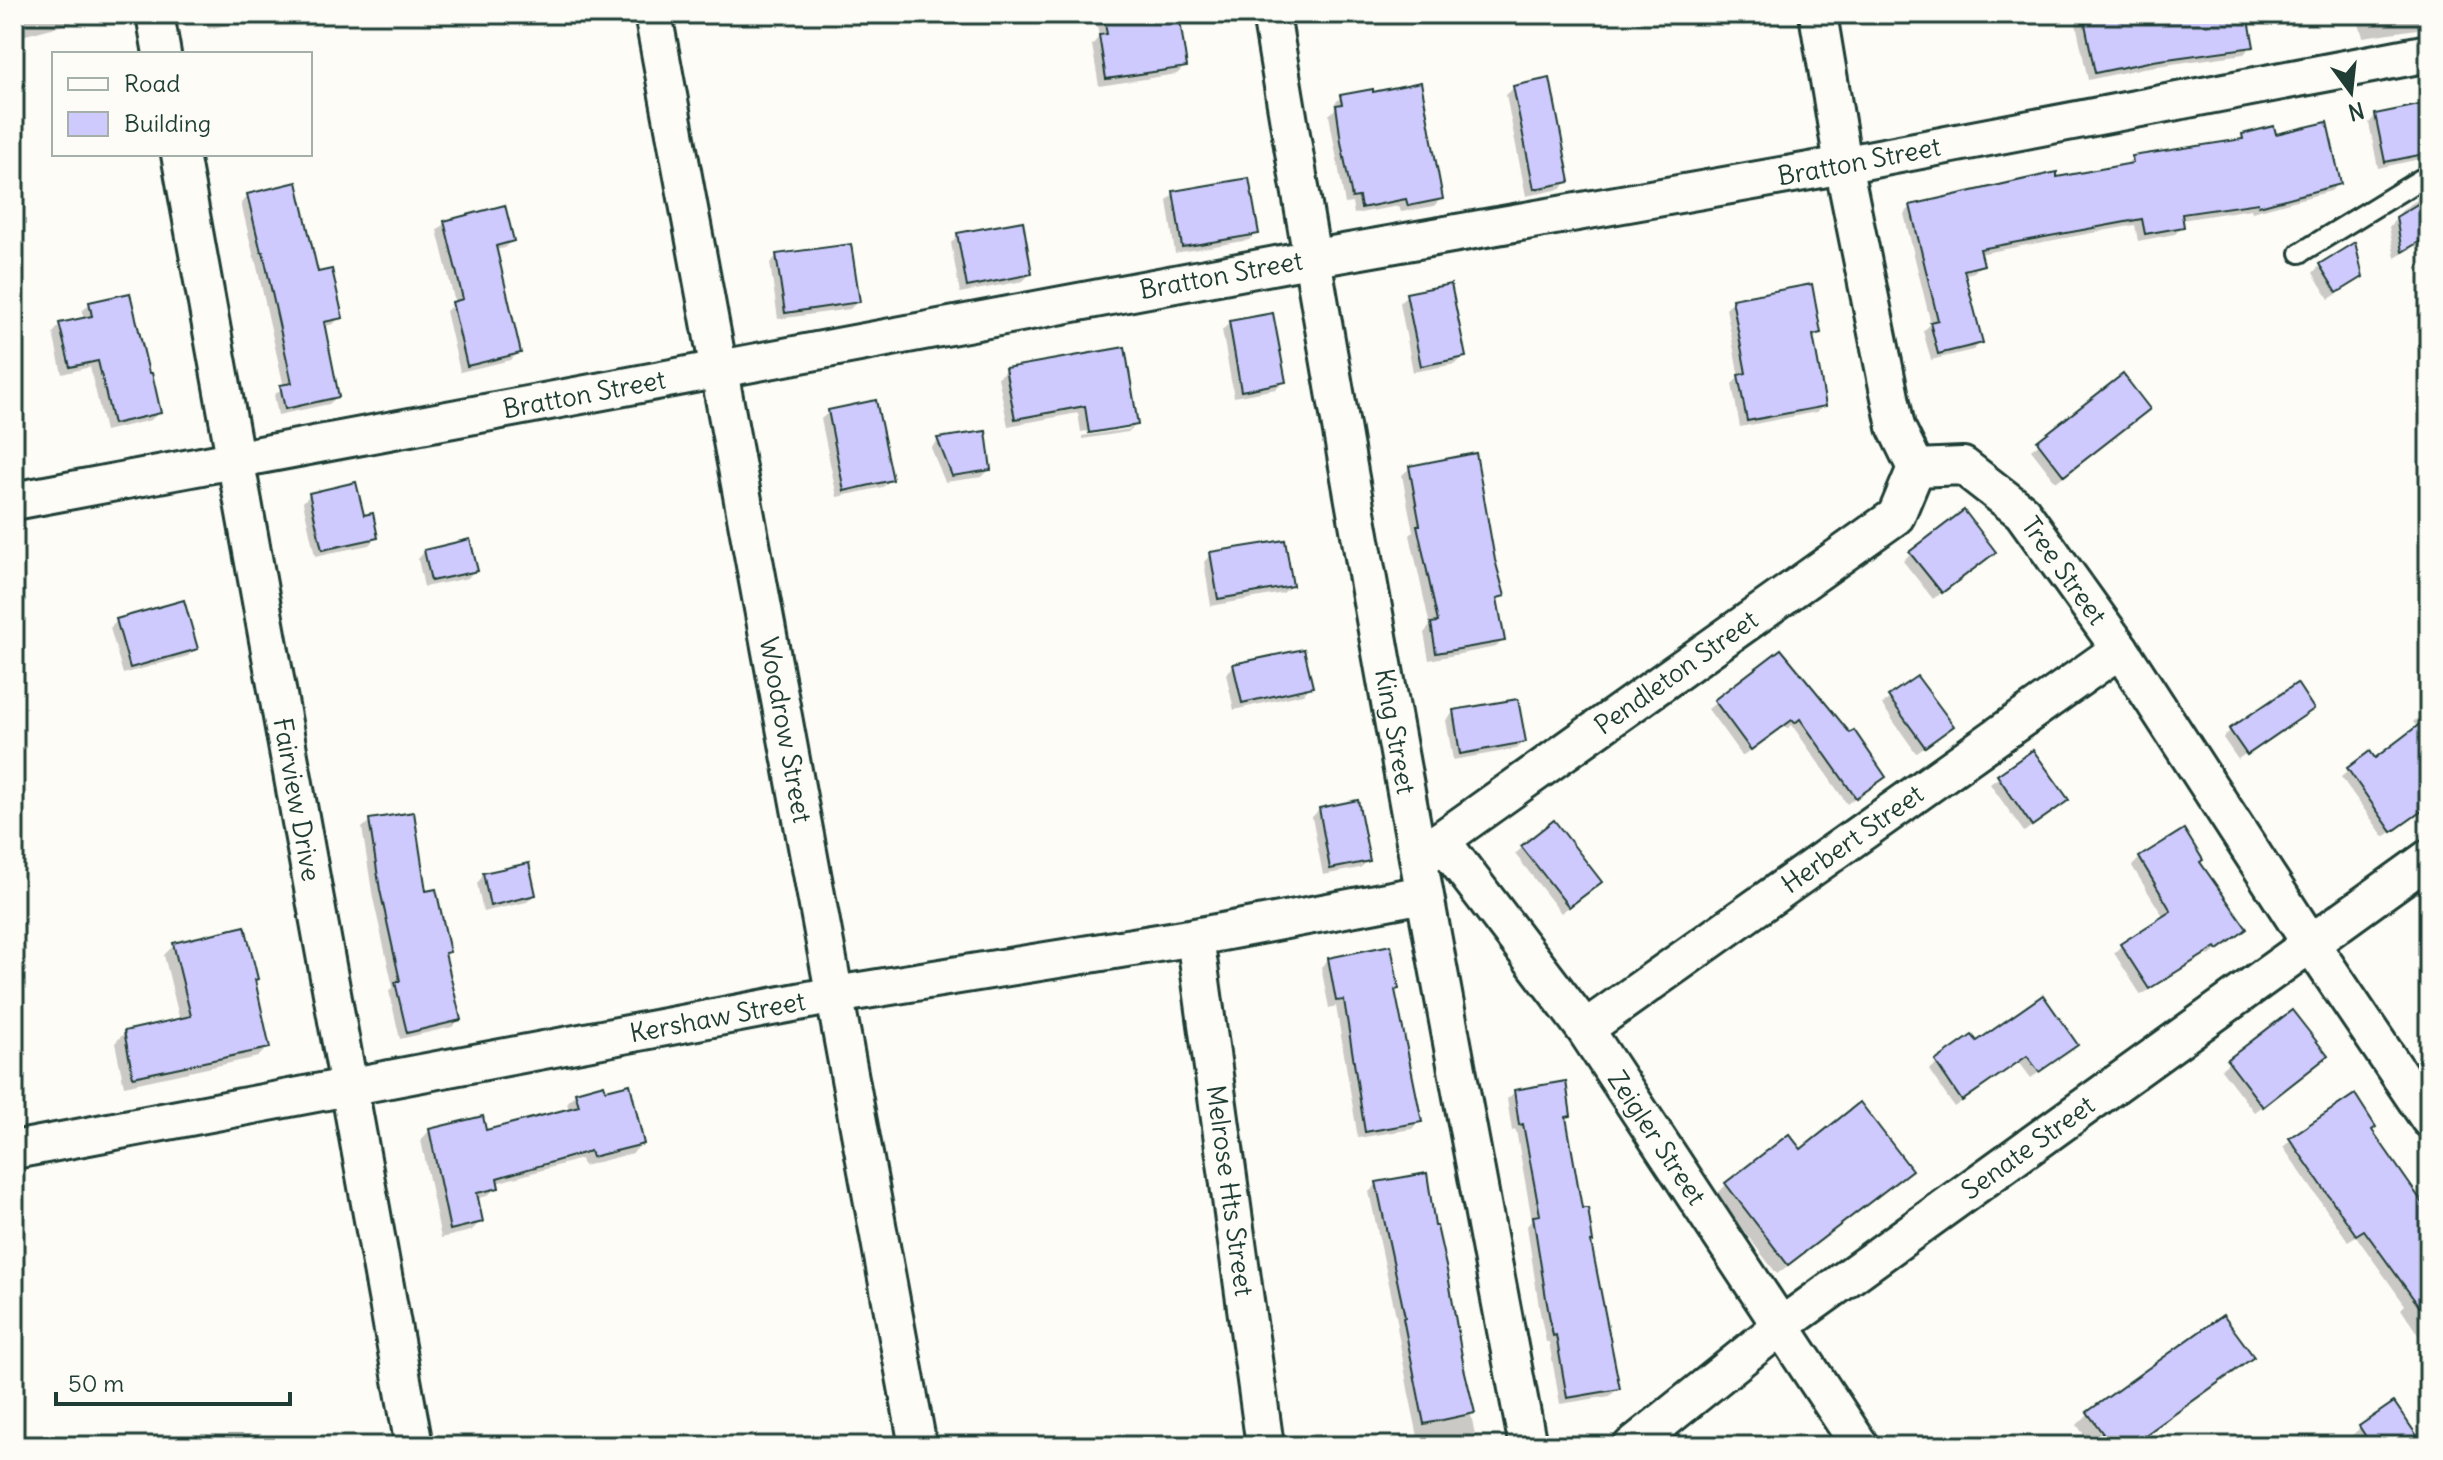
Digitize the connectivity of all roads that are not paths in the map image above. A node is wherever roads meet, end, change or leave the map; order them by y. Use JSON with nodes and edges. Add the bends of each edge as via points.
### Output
{"nodes":[{"id":1,"x":155,"y":14,"type":"edge"},
{"id":2,"x":653,"y":14,"type":"edge"},
{"id":3,"x":1271,"y":14,"type":"edge"},
{"id":4,"x":1818,"y":14,"type":"edge"},
{"id":5,"x":162,"y":52,"type":"edge"},
{"id":6,"x":2429,"y":53,"type":"edge"},
{"id":7,"x":180,"y":156,"type":"edge"},
{"id":8,"x":1843,"y":164,"type":"junction"},
{"id":9,"x":2429,"y":174,"type":"edge"},
{"id":10,"x":2300,"y":253,"type":"dead end"},
{"id":11,"x":1311,"y":259,"type":"junction"},
{"id":12,"x":719,"y":370,"type":"junction"},
{"id":13,"x":236,"y":459,"type":"junction"},
{"id":14,"x":1916,"y":468,"type":"junction"},
{"id":15,"x":14,"y":501,"type":"edge"},
{"id":16,"x":2120,"y":649,"type":"junction"},
{"id":17,"x":2429,"y":858,"type":"edge"},
{"id":18,"x":1428,"y":866,"type":"junction"},
{"id":19,"x":1195,"y":937,"type":"junction"},
{"id":20,"x":2311,"y":944,"type":"junction"},
{"id":21,"x":835,"y":995,"type":"junction"},
{"id":22,"x":1585,"y":1029,"type":"junction"},
{"id":23,"x":349,"y":1087,"type":"junction"},
{"id":24,"x":2429,"y":1119,"type":"edge"},
{"id":25,"x":14,"y":1150,"type":"edge"},
{"id":26,"x":1781,"y":1326,"type":"junction"},
{"id":27,"x":414,"y":1446,"type":"edge"},
{"id":28,"x":918,"y":1446,"type":"edge"},
{"id":29,"x":1265,"y":1446,"type":"edge"},
{"id":30,"x":1528,"y":1446,"type":"edge"},
{"id":31,"x":1632,"y":1446,"type":"edge"},
{"id":32,"x":1860,"y":1446,"type":"edge"}],
"edges":[{"from":1,"to":5,"type":"street"},
{"from":2,"to":12,"type":"street","name":"Woodrow Street"},
{"from":3,"to":11,"type":"street","name":"King Street"},
{"from":4,"to":8,"type":"street"},
{"from":6,"to":8,"type":"street","name":"Bratton Street"},
{"from":7,"to":13,"type":"street","name":"Fairview Drive"},
{"from":8,"to":11,"type":"street","name":"Bratton Street"},
{"from":8,"to":14,"type":"street","via":[[1896,427]]},
{"from":9,"to":10,"type":"lane"},
{"from":11,"to":12,"type":"street","name":"Bratton Street"},
{"from":11,"to":18,"type":"street","name":"King Street"},
{"from":12,"to":13,"type":"street","name":"Bratton Street"},
{"from":12,"to":21,"type":"street","name":"Woodrow Street"},
{"from":13,"to":15,"type":"street","name":"Bratton Street"},
{"from":13,"to":23,"type":"street","name":"Fairview Drive"},
{"from":14,"to":16,"type":"street","name":"Tree Street","via":[[1963,466],[2022,512]]},
{"from":14,"to":18,"type":"street","name":"Pendleton Street","via":[[1896,516]]},
{"from":16,"to":20,"type":"street","name":"Tree Street"},
{"from":16,"to":22,"type":"street","name":"Herbert Street"},
{"from":17,"to":20,"type":"street","name":"Senate Street"},
{"from":18,"to":19,"type":"street","name":"Kershaw Street"},
{"from":18,"to":22,"type":"street","name":"Zeigler Street"},
{"from":18,"to":30,"type":"street","name":"King Street"},
{"from":19,"to":21,"type":"street","name":"Kershaw Street"},
{"from":19,"to":29,"type":"street","name":"Melrose Hts Street"},
{"from":20,"to":24,"type":"street","name":"Tree Street"},
{"from":20,"to":26,"type":"street","name":"Senate Street"},
{"from":21,"to":23,"type":"street","name":"Kershaw Street"},
{"from":21,"to":28,"type":"street","name":"Woodrow Street"},
{"from":22,"to":26,"type":"street","name":"Zeigler Street"},
{"from":23,"to":25,"type":"street","name":"Kershaw Street"},
{"from":23,"to":27,"type":"street","name":"Fairview Drive"},
{"from":26,"to":31,"type":"street","name":"Senate Street"},
{"from":26,"to":32,"type":"street","name":"Zeigler Street"}]}
